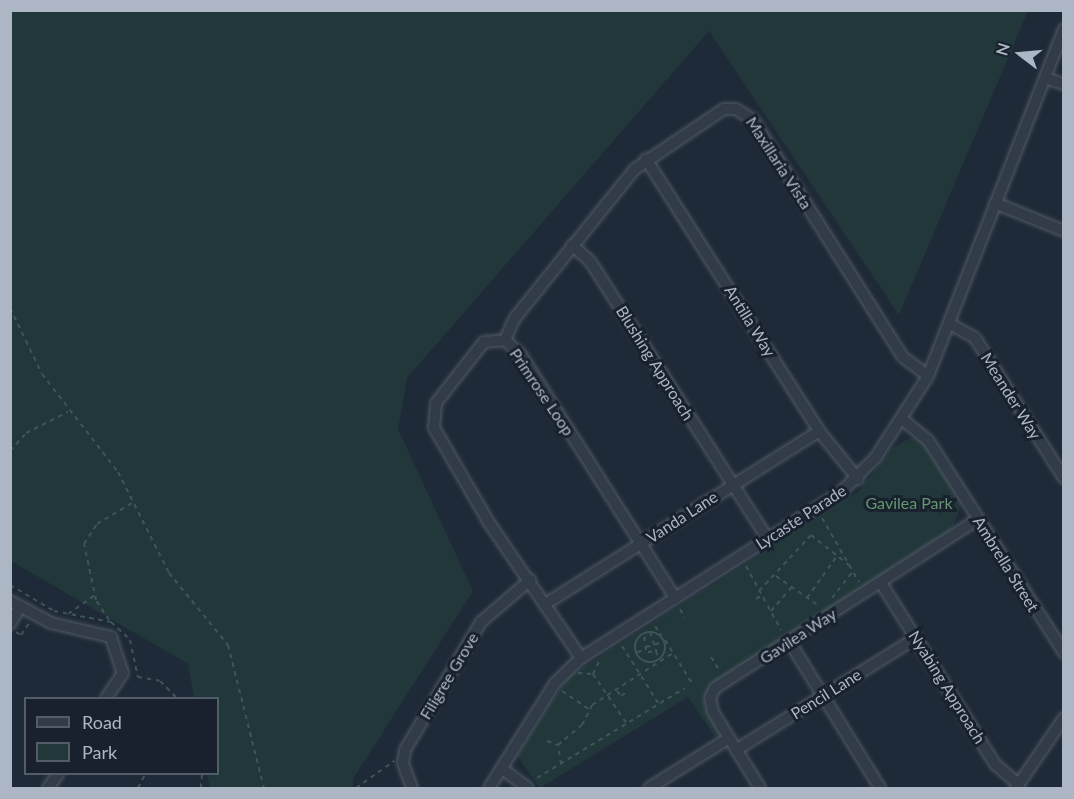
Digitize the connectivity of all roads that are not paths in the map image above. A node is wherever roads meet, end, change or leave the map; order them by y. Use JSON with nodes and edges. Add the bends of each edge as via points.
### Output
{"nodes":[{"id":1,"x":1064,"y":29,"type":"edge"},
{"id":2,"x":1045,"y":78,"type":"junction"},
{"id":3,"x":1064,"y":84,"type":"edge"},
{"id":4,"x":646,"y":159,"type":"junction"},
{"id":5,"x":995,"y":203,"type":"junction"},
{"id":6,"x":1064,"y":231,"type":"edge"},
{"id":7,"x":572,"y":245,"type":"junction"},
{"id":8,"x":950,"y":324,"type":"junction"},
{"id":9,"x":505,"y":340,"type":"junction"},
{"id":10,"x":928,"y":376,"type":"junction"},
{"id":11,"x":903,"y":420,"type":"junction"},
{"id":12,"x":819,"y":431,"type":"junction"},
{"id":13,"x":1064,"y":478,"type":"edge"},
{"id":14,"x":858,"y":479,"type":"junction"},
{"id":15,"x":732,"y":485,"type":"junction"},
{"id":16,"x":978,"y":519,"type":"junction"},
{"id":17,"x":768,"y":539,"type":"junction"},
{"id":18,"x":640,"y":543,"type":"junction"},
{"id":19,"x":530,"y":580,"type":"junction"},
{"id":20,"x":882,"y":583,"type":"junction"},
{"id":21,"x":10,"y":601,"type":"edge"},
{"id":22,"x":547,"y":603,"type":"junction"},
{"id":23,"x":677,"y":603,"type":"junction"},
{"id":24,"x":20,"y":608,"type":"junction"},
{"id":25,"x":10,"y":624,"type":"edge"},
{"id":26,"x":916,"y":638,"type":"junction"},
{"id":27,"x":789,"y":641,"type":"junction"},
{"id":28,"x":1064,"y":653,"type":"edge"},
{"id":29,"x":582,"y":658,"type":"junction"},
{"id":30,"x":823,"y":696,"type":"junction"},
{"id":31,"x":107,"y":697,"type":"edge"},
{"id":32,"x":1064,"y":718,"type":"edge"},
{"id":33,"x":729,"y":738,"type":"junction"},
{"id":34,"x":736,"y":750,"type":"junction"},
{"id":35,"x":504,"y":770,"type":"junction"},
{"id":36,"x":57,"y":775,"type":"edge"},
{"id":37,"x":1018,"y":787,"type":"edge"},
{"id":38,"x":650,"y":788,"type":"edge"},
{"id":39,"x":48,"y":789,"type":"edge"},
{"id":40,"x":412,"y":789,"type":"edge"},
{"id":41,"x":489,"y":789,"type":"edge"},
{"id":42,"x":528,"y":789,"type":"edge"},
{"id":43,"x":760,"y":789,"type":"edge"},
{"id":44,"x":880,"y":789,"type":"edge"}],
"edges":[{"from":1,"to":2,"type":"street","name":"Lycaste Parade"},
{"from":2,"to":3,"type":"street"},
{"from":2,"to":5,"type":"street","name":"Lycaste Parade"},
{"from":4,"to":7,"type":"street","name":"Maxillaria Vista"},
{"from":4,"to":10,"type":"street","name":"Maxillaria Vista","via":[[724,109],[746,112],[903,357]]},
{"from":4,"to":12,"type":"street","name":"Antilla Way"},
{"from":5,"to":6,"type":"street"},
{"from":5,"to":8,"type":"street","name":"Lycaste Parade"},
{"from":7,"to":9,"type":"street","name":"Maxillaria Vista","via":[[514,318]]},
{"from":7,"to":15,"type":"street","name":"Blushing Approach","via":[[590,261]]},
{"from":8,"to":10,"type":"street","name":"Lycaste Parade"},
{"from":8,"to":13,"type":"street","name":"Meander Way","via":[[975,338]]},
{"from":9,"to":18,"type":"street","name":"Primrose Loop","via":[[520,355]]},
{"from":9,"to":19,"type":"street","name":"Primrose Loop","via":[[484,342],[431,417],[457,472]]},
{"from":10,"to":11,"type":"street","name":"Lycaste Parade"},
{"from":11,"to":14,"type":"street","name":"Lycaste Parade"},
{"from":11,"to":16,"type":"street","name":"Ambrella Street","via":[[928,440]]},
{"from":12,"to":14,"type":"street","name":"Antilla Way"},
{"from":12,"to":15,"type":"street","name":"Vanda Lane"},
{"from":14,"to":17,"type":"street","name":"Lycaste Parade"},
{"from":15,"to":17,"type":"street","name":"Blushing Approach"},
{"from":15,"to":18,"type":"street","name":"Vanda Lane"},
{"from":16,"to":20,"type":"street","name":"Gavilea Way"},
{"from":16,"to":28,"type":"street","name":"Ambrella Street"},
{"from":17,"to":23,"type":"street","name":"Lycaste Parade"},
{"from":18,"to":22,"type":"street","name":"Vanda Lane"},
{"from":18,"to":23,"type":"street","name":"Primrose Loop"},
{"from":19,"to":22,"type":"street","name":"Primrose Loop"},
{"from":19,"to":40,"type":"street","name":"Filigree Grove","via":[[482,622],[405,750],[402,763]]},
{"from":20,"to":26,"type":"street","name":"Nyabing Approach"},
{"from":20,"to":27,"type":"street","name":"Gavilea Way"},
{"from":21,"to":24,"type":"street"},
{"from":22,"to":29,"type":"street","name":"Primrose Loop"},
{"from":23,"to":29,"type":"street","name":"Lycaste Parade"},
{"from":24,"to":25,"type":"street"},
{"from":24,"to":31,"type":"street","via":[[51,623],[111,637],[123,673]]},
{"from":26,"to":30,"type":"street","name":"Pencil Lane"},
{"from":26,"to":37,"type":"street","name":"Nyabing Approach","via":[[995,764]]},
{"from":27,"to":30,"type":"street"},
{"from":27,"to":33,"type":"street","name":"Gavilea Way","via":[[715,688],[710,698],[713,712]]},
{"from":29,"to":35,"type":"street","name":"Lycaste Parade","via":[[555,683]]},
{"from":30,"to":34,"type":"street","name":"Pencil Lane"},
{"from":30,"to":44,"type":"street"},
{"from":32,"to":37,"type":"street"},
{"from":33,"to":34,"type":"street","name":"Gavilea Way"},
{"from":33,"to":38,"type":"street"},
{"from":34,"to":43,"type":"street","name":"Gavilea Way"},
{"from":35,"to":41,"type":"street","name":"Lycaste Parade"},
{"from":35,"to":42,"type":"street"},
{"from":36,"to":39,"type":"street"}]}
